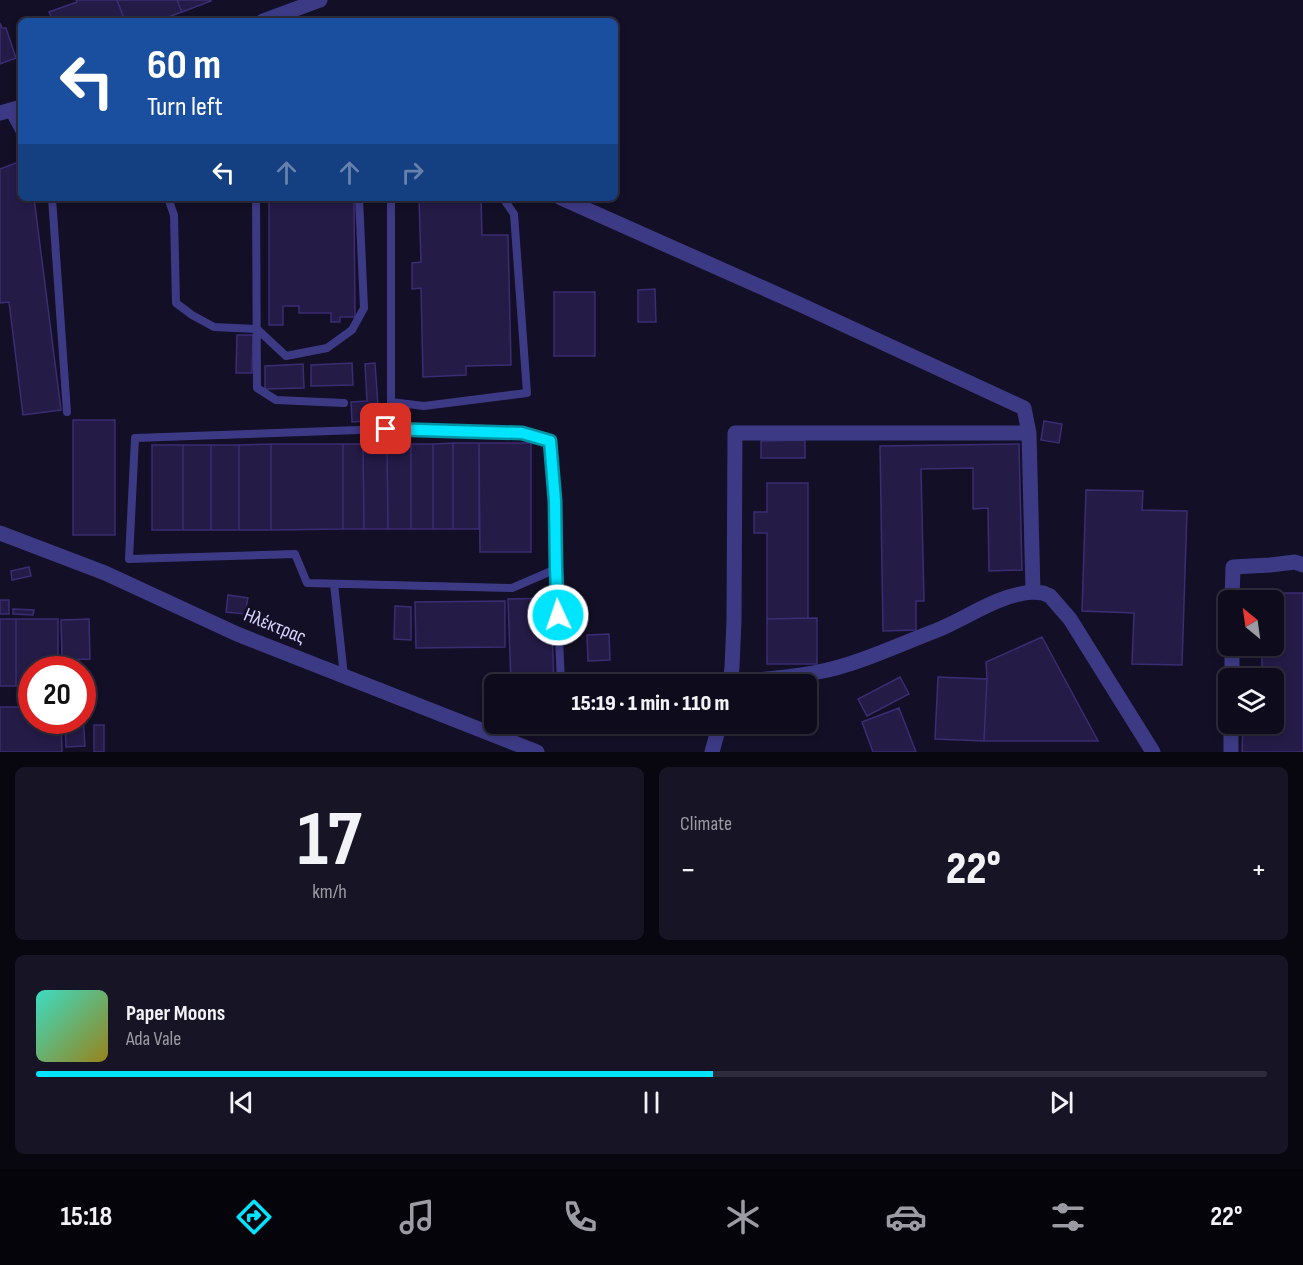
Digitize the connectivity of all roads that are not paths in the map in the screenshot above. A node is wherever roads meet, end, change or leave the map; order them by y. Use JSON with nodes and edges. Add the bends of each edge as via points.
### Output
{"nodes":[{"id":1,"x":320,"y":0,"type":"edge"},
{"id":2,"x":271,"y":18,"type":"edge"},
{"id":3,"x":10,"y":110,"type":"edge"},
{"id":4,"x":18,"y":127,"type":"edge"},
{"id":5,"x":52,"y":201,"type":"edge"},
{"id":6,"x":169,"y":201,"type":"edge"},
{"id":7,"x":256,"y":201,"type":"edge"},
{"id":8,"x":359,"y":201,"type":"edge"},
{"id":9,"x":390,"y":201,"type":"edge"},
{"id":10,"x":505,"y":201,"type":"edge"},
{"id":11,"x":568,"y":201,"type":"edge"},
{"id":12,"x":257,"y":329,"type":"junction"},
{"id":13,"x":344,"y":403,"type":"dead end"},
{"id":14,"x":67,"y":412,"type":"dead end"},
{"id":15,"x":1029,"y":433,"type":"junction"},
{"id":16,"x":0,"y":532,"type":"edge"},
{"id":17,"x":1303,"y":565,"type":"edge"},
{"id":18,"x":556,"y":569,"type":"junction"},
{"id":19,"x":334,"y":584,"type":"junction"},
{"id":20,"x":1232,"y":590,"type":"edge"},
{"id":21,"x":1033,"y":591,"type":"junction"},
{"id":22,"x":561,"y":674,"type":"edge"},
{"id":23,"x":731,"y":674,"type":"edge"},
{"id":24,"x":802,"y":674,"type":"edge"},
{"id":25,"x":344,"y":676,"type":"junction"},
{"id":26,"x":717,"y":734,"type":"edge"},
{"id":27,"x":1231,"y":734,"type":"edge"},
{"id":28,"x":537,"y":752,"type":"edge"},
{"id":29,"x":712,"y":752,"type":"edge"},
{"id":30,"x":1154,"y":752,"type":"edge"},
{"id":31,"x":1231,"y":752,"type":"edge"}],
"edges":[{"from":1,"to":2,"type":"street"},
{"from":3,"to":4,"type":"lane"},
{"from":5,"to":14,"type":"lane"},
{"from":6,"to":12,"type":"lane","via":[[174,215],[176,303],[214,327]]},
{"from":7,"to":12,"type":"lane"},
{"from":8,"to":12,"type":"lane","via":[[364,308],[352,330],[327,348],[286,356]]},
{"from":9,"to":10,"type":"lane","via":[[391,402],[424,406],[527,393],[514,214]]},
{"from":11,"to":15,"type":"street","via":[[1024,408]]},
{"from":12,"to":13,"type":"lane","via":[[257,388],[276,400]]},
{"from":15,"to":21,"type":"street"},
{"from":15,"to":23,"type":"street","via":[[735,433]]},
{"from":16,"to":25,"type":"street","name":"Ηλέκτρας"},
{"from":17,"to":20,"type":"street","via":[[1295,562],[1233,567]]},
{"from":18,"to":19,"type":"lane","via":[[512,588]]},
{"from":18,"to":19,"type":"lane","via":[[550,441],[522,433],[386,429],[135,438],[129,560],[295,554],[307,583]]},
{"from":18,"to":22,"type":"lane"},
{"from":19,"to":25,"type":"lane"},
{"from":21,"to":24,"type":"street","via":[[998,600],[940,629],[870,656]]},
{"from":21,"to":30,"type":"street","via":[[1050,597],[1066,615]]},
{"from":25,"to":28,"type":"street","name":"Ηλέκτρας"},
{"from":26,"to":29,"type":"street"},
{"from":27,"to":31,"type":"street"}]}
